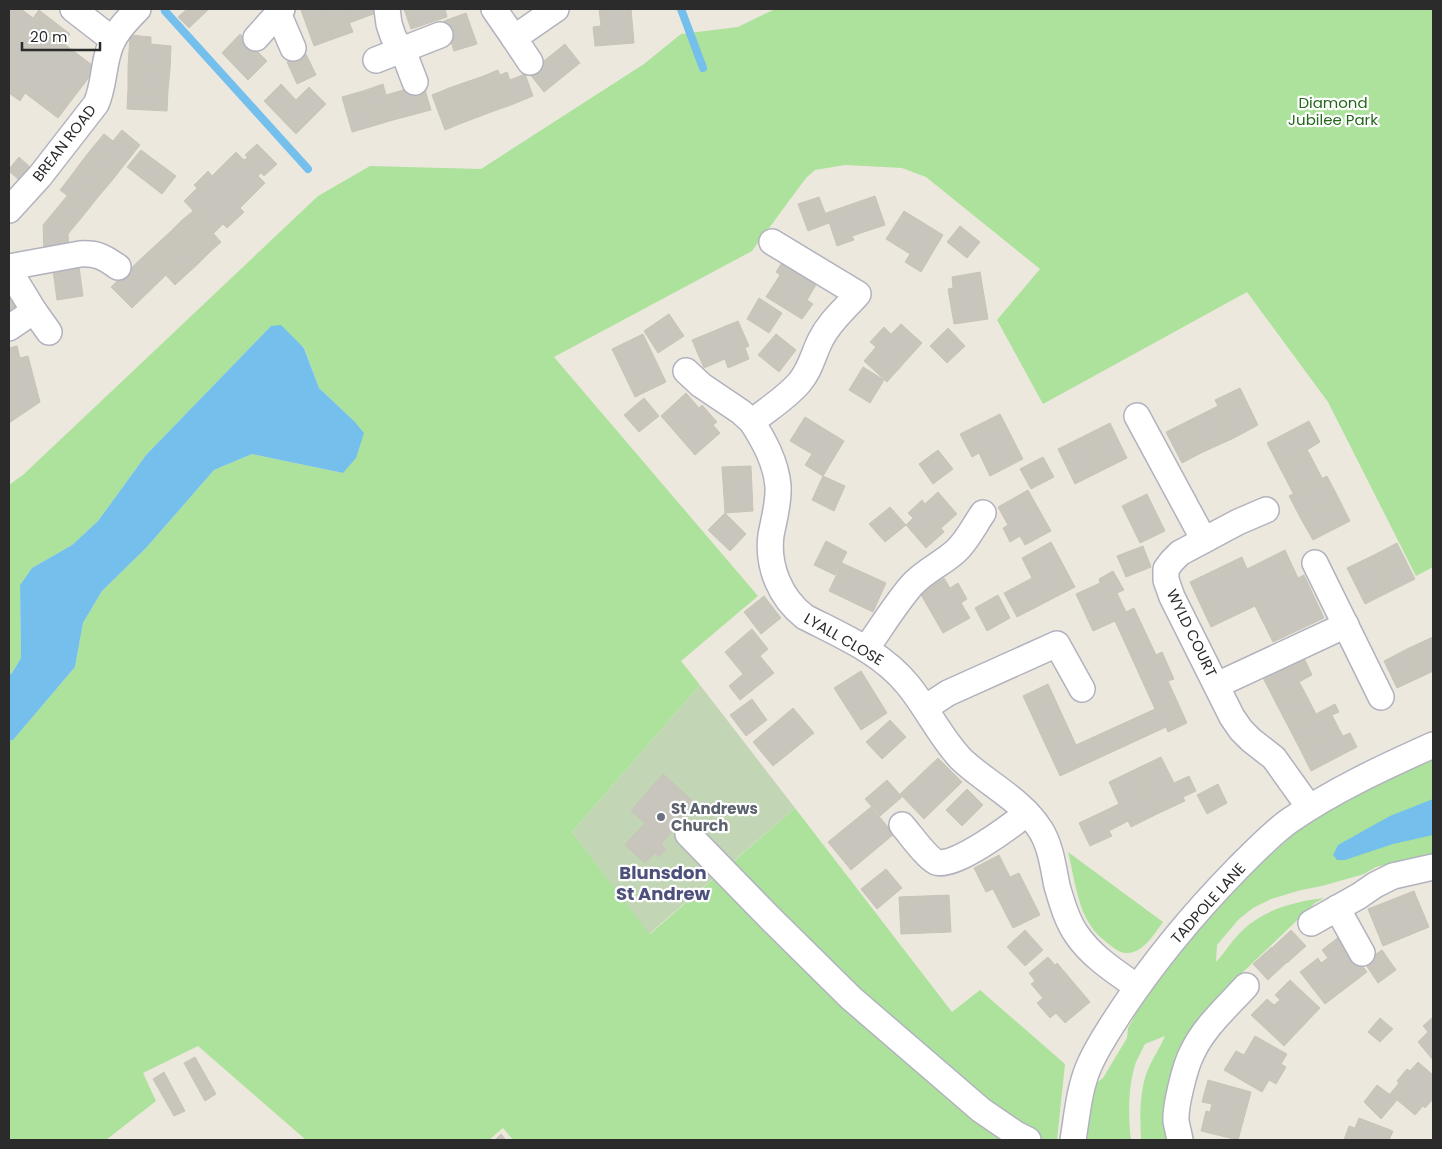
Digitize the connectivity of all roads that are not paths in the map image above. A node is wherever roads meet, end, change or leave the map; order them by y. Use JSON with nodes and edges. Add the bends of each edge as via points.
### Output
{"nodes":[{"id":1,"x":74,"y":9,"type":"edge"},
{"id":2,"x":138,"y":9,"type":"edge"},
{"id":3,"x":387,"y":9,"type":"edge"},
{"id":4,"x":494,"y":9,"type":"edge"},
{"id":5,"x":556,"y":9,"type":"edge"},
{"id":6,"x":267,"y":19,"type":"edge"},
{"id":7,"x":440,"y":35,"type":"dead end"},
{"id":8,"x":514,"y":38,"type":"junction"},
{"id":9,"x":113,"y":40,"type":"junction"},
{"id":10,"x":294,"y":48,"type":"dead end"},
{"id":11,"x":376,"y":60,"type":"dead end"},
{"id":12,"x":530,"y":62,"type":"dead end"},
{"id":13,"x":408,"y":64,"type":"junction"},
{"id":14,"x":9,"y":210,"type":"edge"},
{"id":15,"x":772,"y":242,"type":"dead end"},
{"id":16,"x":118,"y":267,"type":"dead end"},
{"id":17,"x":9,"y":268,"type":"edge"},
{"id":18,"x":34,"y":311,"type":"junction"},
{"id":19,"x":9,"y":328,"type":"edge"},
{"id":20,"x":49,"y":332,"type":"dead end"},
{"id":21,"x":686,"y":371,"type":"dead end"},
{"id":22,"x":1137,"y":416,"type":"dead end"},
{"id":23,"x":752,"y":422,"type":"junction"},
{"id":24,"x":1266,"y":510,"type":"dead end"},
{"id":25,"x":983,"y":513,"type":"dead end"},
{"id":26,"x":1204,"y":540,"type":"junction"},
{"id":27,"x":1315,"y":563,"type":"dead end"},
{"id":28,"x":1346,"y":625,"type":"junction"},
{"id":29,"x":866,"y":649,"type":"junction"},
{"id":30,"x":1217,"y":685,"type":"junction"},
{"id":31,"x":1082,"y":689,"type":"dead end"},
{"id":32,"x":1380,"y":697,"type":"dead end"},
{"id":33,"x":925,"y":708,"type":"junction"},
{"id":34,"x":1433,"y":745,"type":"edge"},
{"id":35,"x":1309,"y":807,"type":"junction"},
{"id":36,"x":1027,"y":813,"type":"junction"},
{"id":37,"x":902,"y":825,"type":"dead end"},
{"id":38,"x":688,"y":834,"type":"dead end"},
{"id":39,"x":1433,"y":867,"type":"edge"},
{"id":40,"x":1433,"y":878,"type":"edge"},
{"id":41,"x":1337,"y":908,"type":"junction"},
{"id":42,"x":1311,"y":923,"type":"dead end"},
{"id":43,"x":1362,"y":953,"type":"dead end"},
{"id":44,"x":1246,"y":986,"type":"dead end"},
{"id":45,"x":1137,"y":987,"type":"junction"},
{"id":46,"x":1178,"y":1130,"type":"edge"},
{"id":47,"x":1028,"y":1140,"type":"edge"},
{"id":48,"x":1073,"y":1140,"type":"edge"}],
"edges":[{"from":1,"to":9,"type":"street"},
{"from":2,"to":9,"type":"street","name":"BREAN ROAD"},
{"from":3,"to":13,"type":"street","via":[[393,36]]},
{"from":4,"to":8,"type":"street"},
{"from":5,"to":8,"type":"street"},
{"from":6,"to":10,"type":"street"},
{"from":7,"to":13,"type":"street"},
{"from":8,"to":12,"type":"street"},
{"from":9,"to":14,"type":"street","name":"BREAN ROAD","via":[[96,104]]},
{"from":11,"to":13,"type":"street"},
{"from":15,"to":23,"type":"street","via":[[858,294],[826,330],[799,384]]},
{"from":16,"to":17,"type":"street","via":[[101,256],[80,254]]},
{"from":17,"to":18,"type":"street"},
{"from":18,"to":19,"type":"street"},
{"from":18,"to":20,"type":"street"},
{"from":21,"to":23,"type":"street","name":"LYALL CLOSE","via":[[700,385]]},
{"from":22,"to":26,"type":"street"},
{"from":23,"to":29,"type":"street","name":"LYALL CLOSE","via":[[776,474],[778,501],[770,549],[773,571],[780,586],[805,617]]},
{"from":24,"to":26,"type":"street","name":"WYLD COURT"},
{"from":25,"to":29,"type":"street","via":[[957,551],[911,586]]},
{"from":26,"to":30,"type":"street","name":"WYLD COURT","via":[[1172,561],[1166,569],[1166,580]]},
{"from":27,"to":28,"type":"street"},
{"from":28,"to":30,"type":"street","name":"WYLD COURT"},
{"from":28,"to":32,"type":"street"},
{"from":29,"to":33,"type":"street","name":"LYALL CLOSE","via":[[899,675]]},
{"from":30,"to":35,"type":"street","name":"WYLD COURT","via":[[1241,730],[1274,758]]},
{"from":31,"to":33,"type":"street","via":[[1057,644],[948,693]]},
{"from":33,"to":36,"type":"street","name":"LYALL CLOSE","via":[[961,759]]},
{"from":34,"to":35,"type":"street","name":"TADPOLE LANE"},
{"from":35,"to":45,"type":"street","name":"TADPOLE LANE","via":[[1286,823],[1210,897]]},
{"from":36,"to":37,"type":"street","via":[[977,848],[946,863],[937,862],[929,856]]},
{"from":36,"to":45,"type":"street","name":"LYALL CLOSE","via":[[1046,839],[1062,902],[1077,935],[1097,956]]},
{"from":38,"to":47,"type":"street","via":[[851,998],[981,1110]]},
{"from":39,"to":40,"type":"street"},
{"from":39,"to":41,"type":"street","via":[[1393,876]]},
{"from":41,"to":42,"type":"street"},
{"from":41,"to":43,"type":"street"},
{"from":44,"to":46,"type":"street","via":[[1218,1016],[1192,1053],[1182,1085]]},
{"from":45,"to":48,"type":"street","name":"TADPOLE LANE","via":[[1088,1067],[1078,1101]]}]}
